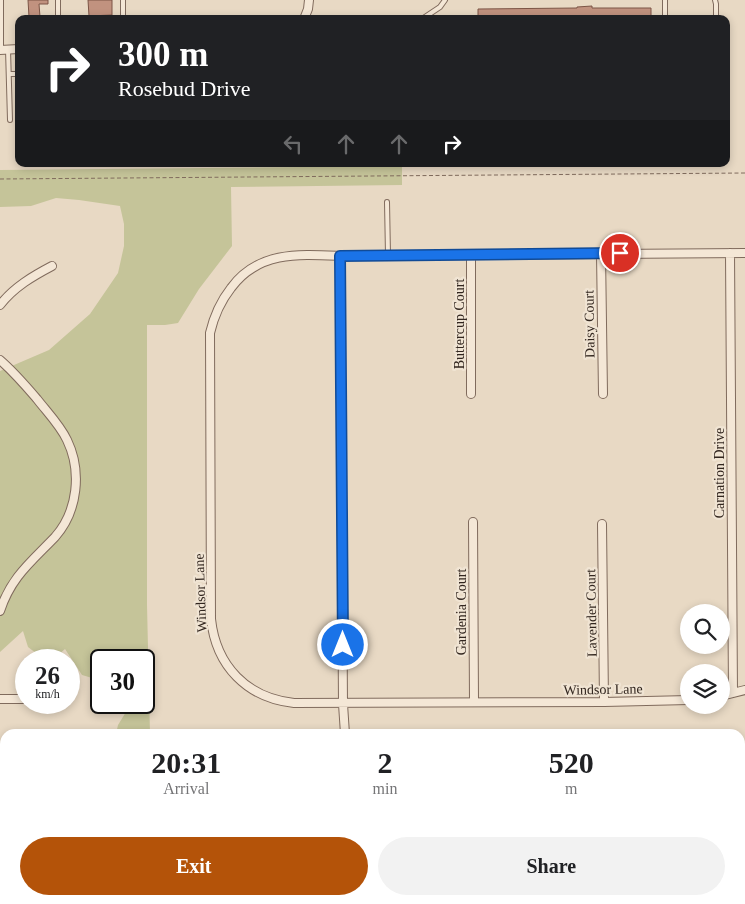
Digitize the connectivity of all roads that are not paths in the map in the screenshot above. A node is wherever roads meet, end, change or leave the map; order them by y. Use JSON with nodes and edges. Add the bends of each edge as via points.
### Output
{"nodes":[{"id":1,"x":1,"y":0,"type":"edge"},
{"id":2,"x":58,"y":0,"type":"edge"},
{"id":3,"x":123,"y":0,"type":"edge"},
{"id":4,"x":308,"y":0,"type":"edge"},
{"id":5,"x":445,"y":0,"type":"edge"},
{"id":6,"x":665,"y":0,"type":"edge"},
{"id":7,"x":715,"y":0,"type":"edge"},
{"id":8,"x":58,"y":15,"type":"edge"},
{"id":9,"x":123,"y":15,"type":"edge"},
{"id":10,"x":306,"y":15,"type":"edge"},
{"id":11,"x":428,"y":15,"type":"edge"},
{"id":12,"x":665,"y":15,"type":"edge"},
{"id":13,"x":716,"y":15,"type":"edge"},
{"id":14,"x":3,"y":50,"type":"edge"},
{"id":15,"x":9,"y":74,"type":"junction"},
{"id":16,"x":15,"y":74,"type":"edge"},
{"id":17,"x":10,"y":120,"type":"dead end"},
{"id":18,"x":387,"y":202,"type":"dead end"},
{"id":19,"x":601,"y":253,"type":"junction"},
{"id":20,"x":730,"y":253,"type":"junction"},
{"id":21,"x":745,"y":253,"type":"edge"},
{"id":22,"x":388,"y":255,"type":"junction"},
{"id":23,"x":471,"y":255,"type":"junction"},
{"id":24,"x":340,"y":256,"type":"junction"},
{"id":25,"x":52,"y":266,"type":"dead end"},
{"id":26,"x":0,"y":305,"type":"edge"},
{"id":27,"x":0,"y":360,"type":"edge"},
{"id":28,"x":471,"y":394,"type":"dead end"},
{"id":29,"x":603,"y":394,"type":"dead end"},
{"id":30,"x":473,"y":522,"type":"dead end"},
{"id":31,"x":602,"y":524,"type":"dead end"},
{"id":32,"x":0,"y":611,"type":"edge"},
{"id":33,"x":745,"y":690,"type":"edge"},
{"id":34,"x":733,"y":693,"type":"junction"},
{"id":35,"x":730,"y":694,"type":"edge"},
{"id":36,"x":0,"y":699,"type":"edge"},
{"id":37,"x":15,"y":699,"type":"edge"},
{"id":38,"x":680,"y":700,"type":"edge"},
{"id":39,"x":474,"y":702,"type":"junction"},
{"id":40,"x":604,"y":702,"type":"junction"},
{"id":41,"x":343,"y":704,"type":"junction"},
{"id":42,"x":345,"y":729,"type":"edge"}],
"edges":[{"from":1,"to":14,"type":"lane"},
{"from":2,"to":8,"type":"lane"},
{"from":3,"to":9,"type":"lane"},
{"from":4,"to":10,"type":"street"},
{"from":5,"to":11,"type":"lane"},
{"from":6,"to":12,"type":"lane"},
{"from":7,"to":13,"type":"lane"},
{"from":14,"to":15,"type":"lane"},
{"from":15,"to":16,"type":"lane"},
{"from":15,"to":17,"type":"lane"},
{"from":18,"to":22,"type":"lane"},
{"from":19,"to":20,"type":"street","name":"Windsor Lane"},
{"from":19,"to":23,"type":"street","name":"Windsor Lane"},
{"from":19,"to":29,"type":"street","name":"Daisy Court"},
{"from":20,"to":21,"type":"street","name":"Windsor Lane"},
{"from":20,"to":34,"type":"street","name":"Carnation Drive"},
{"from":22,"to":23,"type":"street","name":"Windsor Lane"},
{"from":22,"to":24,"type":"street","name":"Windsor Lane"},
{"from":23,"to":28,"type":"street","name":"Buttercup Court"},
{"from":24,"to":41,"type":"street"},
{"from":24,"to":41,"type":"street","name":"Windsor Lane","via":[[295,255],[255,266],[235,283],[216,313],[210,333],[211,600],[212,628],[217,646],[227,665],[244,684],[283,702]]},
{"from":25,"to":26,"type":"street","via":[[14,289]]},
{"from":27,"to":32,"type":"street","via":[[19,377],[67,440],[74,462],[76,486],[72,508],[61,531],[17,576],[4,597]]},
{"from":30,"to":39,"type":"street","name":"Gardenia Court"},
{"from":31,"to":40,"type":"street","name":"Lavender Court"},
{"from":33,"to":34,"type":"street"},
{"from":34,"to":35,"type":"street"},
{"from":36,"to":37,"type":"street"},
{"from":38,"to":40,"type":"street","name":"Windsor Lane"},
{"from":39,"to":40,"type":"street","name":"Windsor Lane"},
{"from":39,"to":41,"type":"street","name":"Windsor Lane"},
{"from":41,"to":42,"type":"street"}]}
